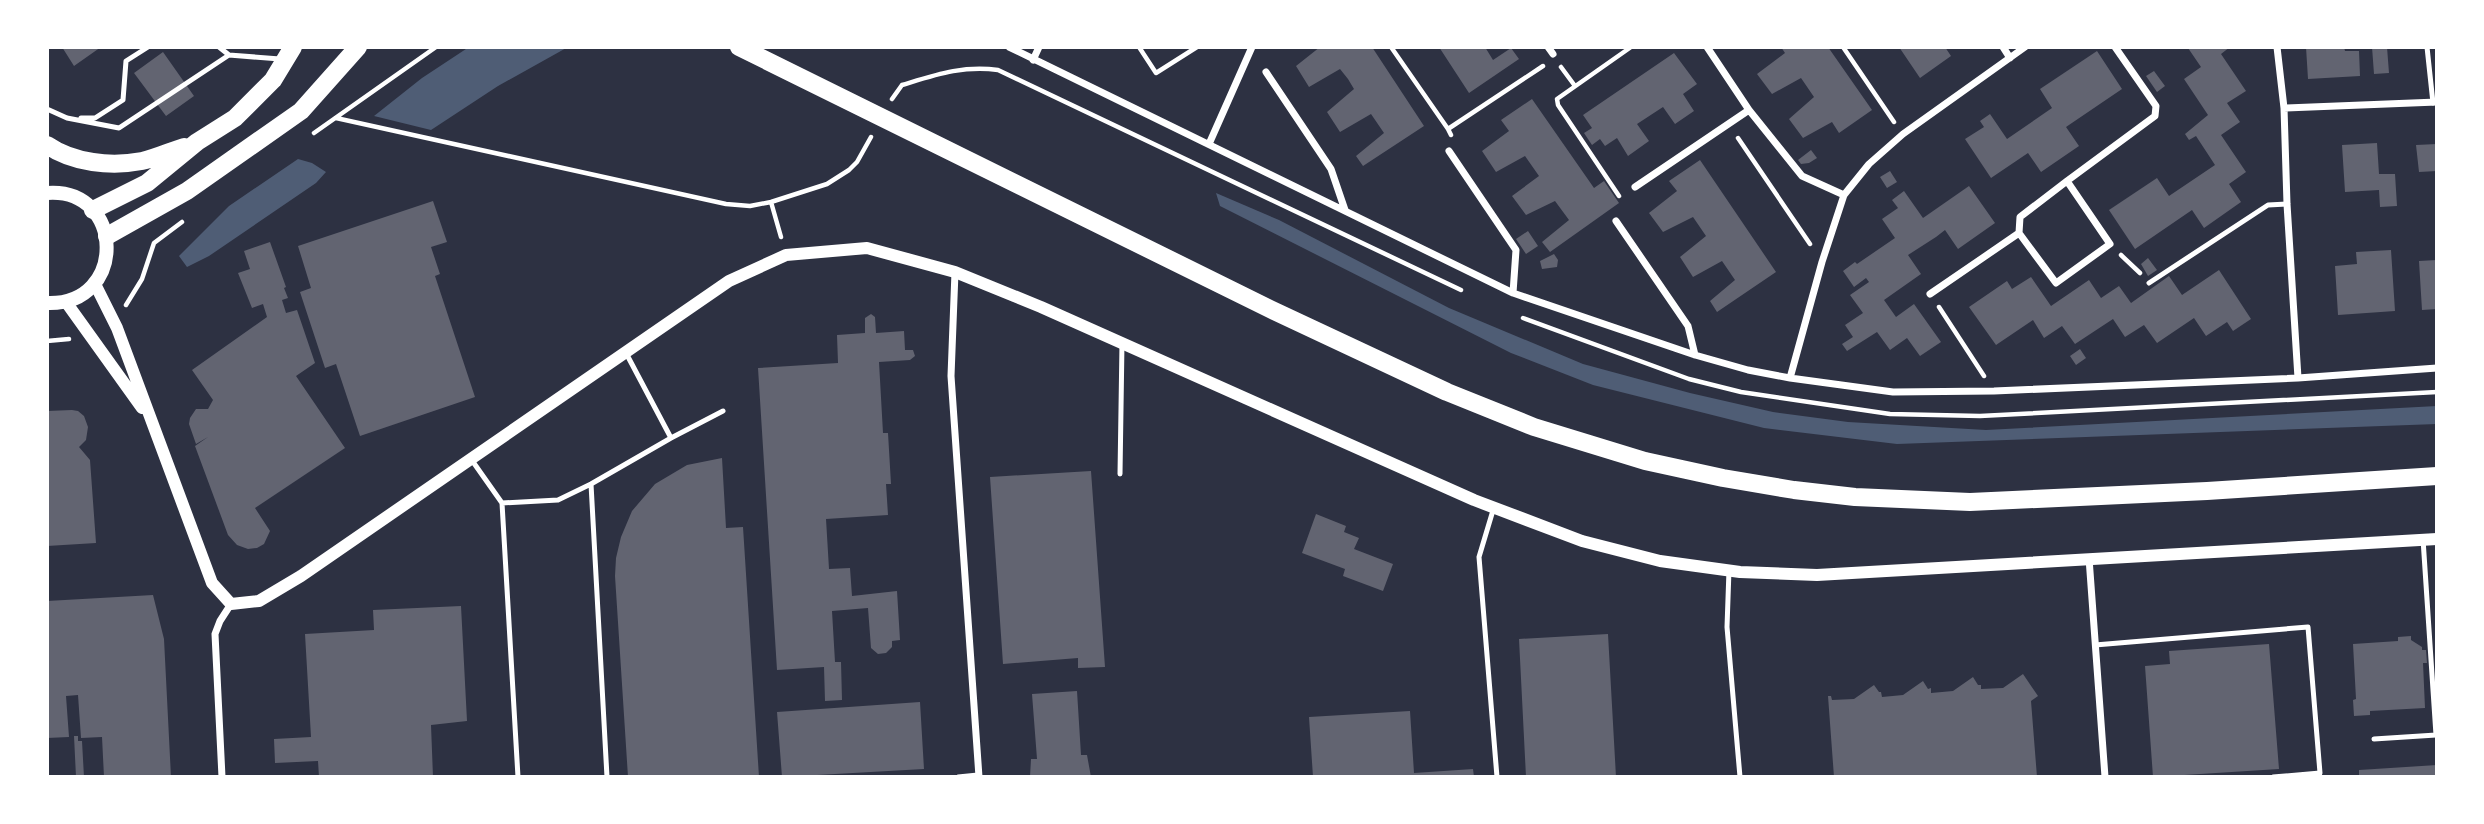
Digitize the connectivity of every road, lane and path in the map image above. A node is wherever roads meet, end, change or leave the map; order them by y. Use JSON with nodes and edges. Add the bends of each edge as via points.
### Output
{"nodes":[{"id":1,"x":148,"y":47,"type":"edge"},
{"id":2,"x":219,"y":47,"type":"edge"},
{"id":3,"x":358,"y":47,"type":"edge"},
{"id":4,"x":436,"y":47,"type":"edge"},
{"id":5,"x":740,"y":47,"type":"edge"},
{"id":6,"x":1009,"y":47,"type":"edge"},
{"id":7,"x":1039,"y":47,"type":"edge"},
{"id":8,"x":1139,"y":47,"type":"edge"},
{"id":9,"x":1198,"y":47,"type":"edge"},
{"id":10,"x":1252,"y":47,"type":"edge"},
{"id":11,"x":1391,"y":47,"type":"edge"},
{"id":12,"x":1631,"y":47,"type":"edge"},
{"id":13,"x":1707,"y":47,"type":"edge"},
{"id":14,"x":1843,"y":47,"type":"edge"},
{"id":15,"x":2003,"y":47,"type":"edge"},
{"id":16,"x":2025,"y":47,"type":"edge"},
{"id":17,"x":2115,"y":47,"type":"edge"},
{"id":18,"x":2277,"y":47,"type":"edge"},
{"id":19,"x":2427,"y":47,"type":"edge"},
{"id":20,"x":290,"y":53,"type":"edge"},
{"id":21,"x":1552,"y":53,"type":"edge"},
{"id":22,"x":229,"y":55,"type":"junction"},
{"id":23,"x":2010,"y":58,"type":"junction"},
{"id":24,"x":1033,"y":60,"type":"junction"},
{"id":25,"x":1266,"y":72,"type":"dead end"},
{"id":26,"x":1575,"y":86,"type":"junction"},
{"id":27,"x":2435,"y":103,"type":"edge"},
{"id":28,"x":2284,"y":108,"type":"junction"},
{"id":29,"x":47,"y":109,"type":"edge"},
{"id":30,"x":886,"y":110,"type":"dead end"},
{"id":31,"x":1749,"y":110,"type":"junction"},
{"id":32,"x":67,"y":118,"type":"junction"},
{"id":33,"x":336,"y":118,"type":"junction"},
{"id":34,"x":1728,"y":123,"type":"junction"},
{"id":35,"x":1448,"y":129,"type":"junction"},
{"id":36,"x":874,"y":131,"type":"dead end"},
{"id":37,"x":1903,"y":134,"type":"junction"},
{"id":38,"x":303,"y":140,"type":"dead end"},
{"id":39,"x":197,"y":142,"type":"junction"},
{"id":40,"x":47,"y":145,"type":"edge"},
{"id":41,"x":1209,"y":145,"type":"junction"},
{"id":42,"x":1449,"y":151,"type":"joint"},
{"id":43,"x":1198,"y":166,"type":"dead end"},
{"id":44,"x":2067,"y":181,"type":"junction"},
{"id":45,"x":1635,"y":187,"type":"dead end"},
{"id":46,"x":47,"y":193,"type":"edge"},
{"id":47,"x":1844,"y":195,"type":"junction"},
{"id":48,"x":1622,"y":201,"type":"dead end"},
{"id":49,"x":771,"y":202,"type":"junction"},
{"id":50,"x":2287,"y":204,"type":"junction"},
{"id":51,"x":93,"y":210,"type":"junction"},
{"id":52,"x":1345,"y":210,"type":"junction"},
{"id":53,"x":185,"y":220,"type":"dead end"},
{"id":54,"x":1616,"y":221,"type":"dead end"},
{"id":55,"x":2019,"y":233,"type":"junction"},
{"id":56,"x":107,"y":236,"type":"junction"},
{"id":57,"x":2110,"y":244,"type":"junction"},
{"id":58,"x":786,"y":254,"type":"junction"},
{"id":59,"x":1822,"y":262,"type":"junction"},
{"id":60,"x":955,"y":272,"type":"junction"},
{"id":61,"x":2149,"y":283,"type":"joint"},
{"id":62,"x":95,"y":284,"type":"junction"},
{"id":63,"x":1513,"y":293,"type":"junction"},
{"id":64,"x":1930,"y":294,"type":"joint"},
{"id":65,"x":66,"y":302,"type":"junction"},
{"id":66,"x":47,"y":303,"type":"edge"},
{"id":67,"x":113,"y":318,"type":"junction"},
{"id":68,"x":89,"y":334,"type":"junction"},
{"id":69,"x":47,"y":341,"type":"edge"},
{"id":70,"x":1122,"y":343,"type":"junction"},
{"id":71,"x":625,"y":352,"type":"junction"},
{"id":72,"x":1695,"y":355,"type":"junction"},
{"id":73,"x":2437,"y":368,"type":"edge"},
{"id":74,"x":1790,"y":378,"type":"junction"},
{"id":75,"x":2298,"y":378,"type":"junction"},
{"id":76,"x":1994,"y":391,"type":"junction"},
{"id":77,"x":723,"y":411,"type":"dead end"},
{"id":78,"x":153,"y":423,"type":"junction"},
{"id":79,"x":671,"y":438,"type":"junction"},
{"id":80,"x":471,"y":459,"type":"junction"},
{"id":81,"x":1120,"y":474,"type":"dead end"},
{"id":82,"x":2437,"y":476,"type":"edge"},
{"id":83,"x":591,"y":484,"type":"junction"},
{"id":84,"x":502,"y":503,"type":"junction"},
{"id":85,"x":1494,"y":507,"type":"junction"},
{"id":86,"x":2430,"y":539,"type":"edge"},
{"id":87,"x":2089,"y":557,"type":"junction"},
{"id":88,"x":1730,"y":570,"type":"junction"},
{"id":89,"x":231,"y":604,"type":"junction"},
{"id":90,"x":2095,"y":645,"type":"junction"},
{"id":91,"x":2374,"y":739,"type":"dead end"},
{"id":92,"x":979,"y":776,"type":"edge"},
{"id":93,"x":222,"y":777,"type":"edge"},
{"id":94,"x":518,"y":777,"type":"edge"},
{"id":95,"x":607,"y":777,"type":"edge"},
{"id":96,"x":958,"y":777,"type":"edge"},
{"id":97,"x":1497,"y":777,"type":"edge"},
{"id":98,"x":1740,"y":777,"type":"edge"},
{"id":99,"x":2105,"y":777,"type":"edge"},
{"id":100,"x":2273,"y":777,"type":"edge"}],
"edges":[{"from":1,"to":32,"type":"lane","via":[[126,61],[123,100],[95,118]]},
{"from":2,"to":22,"type":"lane"},
{"from":3,"to":56,"type":"main road","via":[[301,111],[187,191]]},
{"from":4,"to":33,"type":"path"},
{"from":5,"to":82,"type":"main road","via":[[1409,374],[1534,427],[1645,461],[1794,490],[1970,502]]},
{"from":6,"to":24,"type":"street"},
{"from":7,"to":24,"type":"street"},
{"from":8,"to":9,"type":"path","via":[[1156,73]]},
{"from":10,"to":41,"type":"street"},
{"from":11,"to":35,"type":"path"},
{"from":12,"to":26,"type":"path"},
{"from":13,"to":31,"type":"street"},
{"from":14,"to":37,"type":"path"},
{"from":15,"to":23,"type":"street"},
{"from":16,"to":23,"type":"street"},
{"from":17,"to":44,"type":"street","via":[[2155,106],[2155,116]]},
{"from":18,"to":28,"type":"street"},
{"from":19,"to":27,"type":"lane"},
{"from":20,"to":22,"type":"lane"},
{"from":20,"to":39,"type":"main road","via":[[273,80],[235,118]]},
{"from":21,"to":26,"type":"path"},
{"from":21,"to":35,"type":"path"},
{"from":22,"to":32,"type":"lane","via":[[119,128]]},
{"from":23,"to":37,"type":"street"},
{"from":24,"to":41,"type":"street"},
{"from":25,"to":52,"type":"street","via":[[1331,169]]},
{"from":26,"to":48,"type":"path","via":[[1558,99],[1558,105]]},
{"from":27,"to":28,"type":"street"},
{"from":28,"to":50,"type":"street"},
{"from":29,"to":32,"type":"lane"},
{"from":30,"to":43,"type":"path","via":[[902,85],[956,70],[998,70]]},
{"from":31,"to":34,"type":"street"},
{"from":31,"to":47,"type":"street","via":[[1802,176]]},
{"from":33,"to":38,"type":"path"},
{"from":33,"to":49,"type":"path","via":[[726,204]]},
{"from":34,"to":45,"type":"street"},
{"from":34,"to":59,"type":"path"},
{"from":35,"to":42,"type":"path","via":[[1454,141]]},
{"from":36,"to":49,"type":"path","via":[[857,162],[840,177]]},
{"from":37,"to":47,"type":"street","via":[[1869,164]]},
{"from":39,"to":40,"type":"main road","via":[[142,161],[97,163]]},
{"from":39,"to":51,"type":"main road","via":[[147,183]]},
{"from":41,"to":52,"type":"street"},
{"from":42,"to":63,"type":"street","via":[[1516,250]]},
{"from":44,"to":55,"type":"street","via":[[2020,217]]},
{"from":44,"to":57,"type":"street"},
{"from":46,"to":51,"type":"main road","via":[[69,195]]},
{"from":47,"to":59,"type":"street"},
{"from":49,"to":58,"type":"path"},
{"from":50,"to":61,"type":"lane","via":[[2268,205]]},
{"from":50,"to":75,"type":"street"},
{"from":51,"to":56,"type":"main road"},
{"from":52,"to":63,"type":"street"},
{"from":53,"to":67,"type":"path","via":[[154,243],[137,290]]},
{"from":54,"to":72,"type":"street","via":[[1688,326]]},
{"from":55,"to":57,"type":"street","via":[[2056,283]]},
{"from":55,"to":64,"type":"street"},
{"from":56,"to":62,"type":"main road","via":[[106,261]]},
{"from":57,"to":61,"type":"path"},
{"from":58,"to":60,"type":"street","via":[[867,247]]},
{"from":58,"to":71,"type":"street","via":[[729,281]]},
{"from":59,"to":74,"type":"street"},
{"from":60,"to":70,"type":"street"},
{"from":60,"to":92,"type":"street","via":[[951,376]]},
{"from":62,"to":65,"type":"main road"},
{"from":62,"to":67,"type":"street"},
{"from":63,"to":72,"type":"street"},
{"from":64,"to":76,"type":"path"},
{"from":65,"to":66,"type":"main road"},
{"from":65,"to":68,"type":"street"},
{"from":67,"to":78,"type":"street"},
{"from":68,"to":69,"type":"path"},
{"from":68,"to":78,"type":"street"},
{"from":70,"to":81,"type":"lane"},
{"from":70,"to":85,"type":"street"},
{"from":71,"to":79,"type":"lane"},
{"from":71,"to":80,"type":"street"},
{"from":72,"to":74,"type":"street"},
{"from":73,"to":75,"type":"street"},
{"from":74,"to":76,"type":"street","via":[[1894,392]]},
{"from":75,"to":76,"type":"street"},
{"from":77,"to":79,"type":"lane"},
{"from":78,"to":89,"type":"street","via":[[212,583]]},
{"from":79,"to":83,"type":"lane"},
{"from":80,"to":84,"type":"lane"},
{"from":80,"to":89,"type":"street","via":[[259,601]]},
{"from":83,"to":84,"type":"lane","via":[[558,500]]},
{"from":83,"to":95,"type":"lane"},
{"from":84,"to":94,"type":"lane"},
{"from":85,"to":88,"type":"street","via":[[1582,541],[1660,561]]},
{"from":85,"to":97,"type":"lane","via":[[1479,557]]},
{"from":86,"to":87,"type":"street"},
{"from":86,"to":91,"type":"lane","via":[[2436,735]]},
{"from":87,"to":88,"type":"street","via":[[1817,575]]},
{"from":87,"to":90,"type":"street"},
{"from":88,"to":98,"type":"lane","via":[[1727,627]]},
{"from":89,"to":93,"type":"street","via":[[215,634]]},
{"from":90,"to":99,"type":"street"},
{"from":90,"to":100,"type":"lane","via":[[2308,627],[2320,773]]},
{"from":92,"to":96,"type":"lane"}]}
